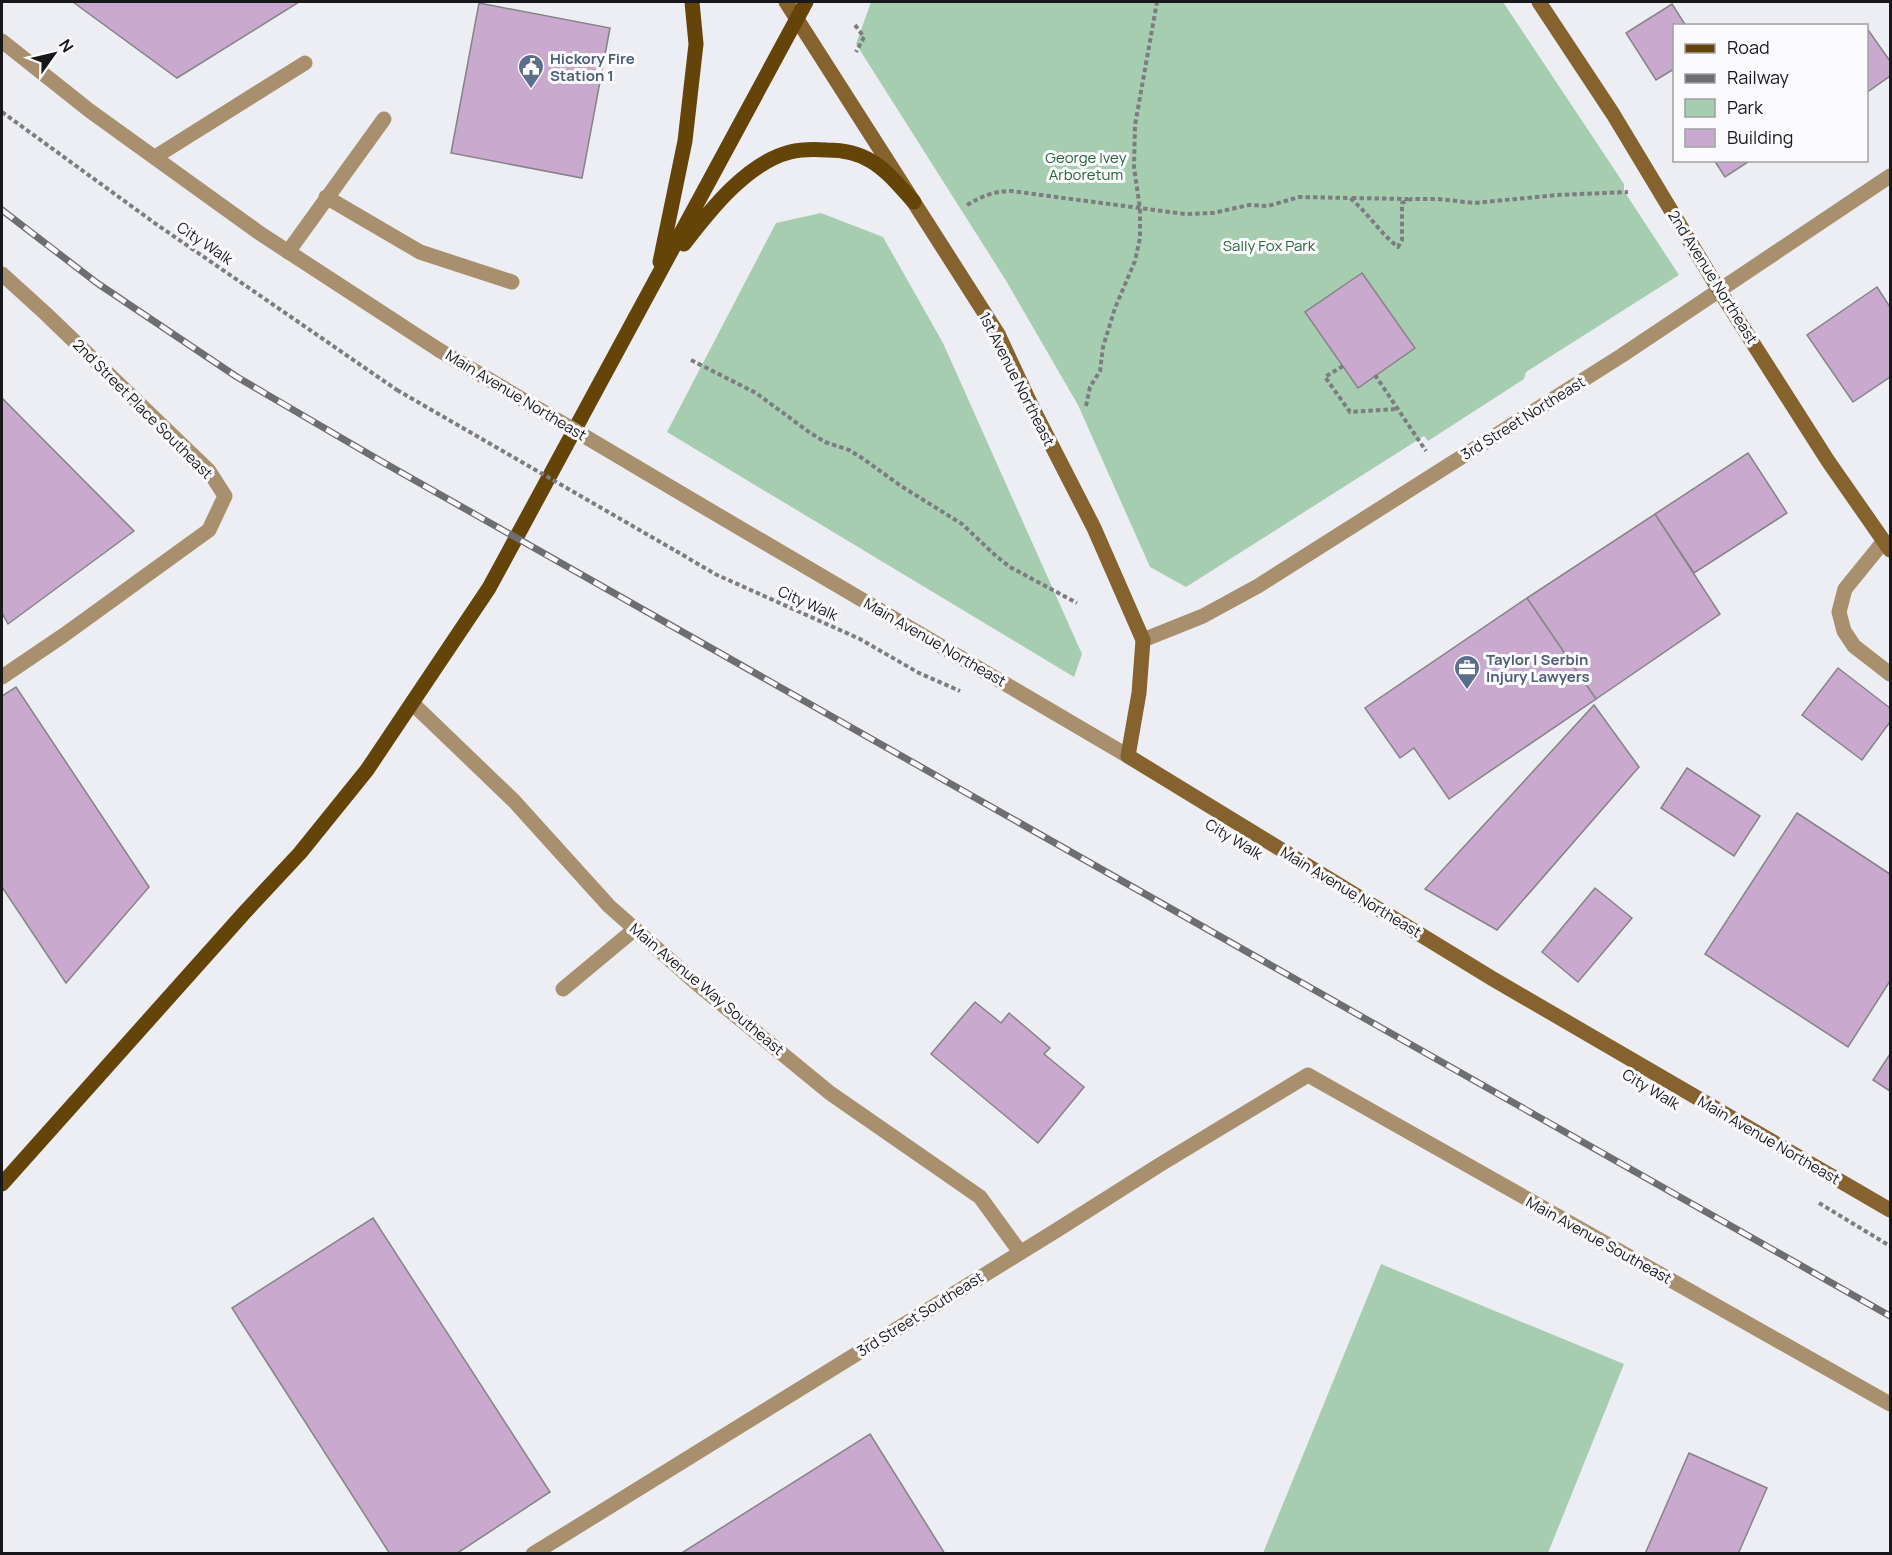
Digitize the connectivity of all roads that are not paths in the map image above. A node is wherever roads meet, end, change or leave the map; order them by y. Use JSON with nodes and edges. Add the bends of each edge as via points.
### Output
{"nodes":[{"id":1,"x":692,"y":2,"type":"edge"},
{"id":2,"x":786,"y":2,"type":"edge"},
{"id":3,"x":806,"y":2,"type":"edge"},
{"id":4,"x":1539,"y":2,"type":"edge"},
{"id":5,"x":797,"y":19,"type":"junction"},
{"id":6,"x":2,"y":40,"type":"edge"},
{"id":7,"x":305,"y":63,"type":"dead end"},
{"id":8,"x":384,"y":119,"type":"dead end"},
{"id":9,"x":154,"y":158,"type":"junction"},
{"id":10,"x":1890,"y":176,"type":"edge"},
{"id":11,"x":326,"y":196,"type":"junction"},
{"id":12,"x":914,"y":202,"type":"junction"},
{"id":13,"x":288,"y":252,"type":"junction"},
{"id":14,"x":2,"y":274,"type":"edge"},
{"id":15,"x":656,"y":280,"type":"junction"},
{"id":16,"x":512,"y":282,"type":"dead end"},
{"id":17,"x":1719,"y":290,"type":"junction"},
{"id":18,"x":1887,"y":546,"type":"edge"},
{"id":19,"x":1143,"y":640,"type":"junction"},
{"id":20,"x":1890,"y":674,"type":"edge"},
{"id":21,"x":2,"y":677,"type":"edge"},
{"id":22,"x":412,"y":704,"type":"junction"},
{"id":23,"x":1128,"y":756,"type":"junction"},
{"id":24,"x":635,"y":929,"type":"junction"},
{"id":25,"x":563,"y":989,"type":"dead end"},
{"id":26,"x":1308,"y":1075,"type":"joint"},
{"id":27,"x":2,"y":1184,"type":"edge"},
{"id":28,"x":1890,"y":1210,"type":"edge"},
{"id":29,"x":1020,"y":1252,"type":"junction"},
{"id":30,"x":1890,"y":1404,"type":"edge"},
{"id":31,"x":533,"y":1554,"type":"edge"}],
"edges":[{"from":1,"to":15,"type":"main road","via":[[696,44],[685,141]]},
{"from":2,"to":5,"type":"street","name":"1st Avenue Northeast"},
{"from":3,"to":5,"type":"main road"},
{"from":4,"to":17,"type":"street","name":"2nd Avenue Northeast","via":[[1613,114]]},
{"from":5,"to":12,"type":"street","name":"1st Avenue Northeast"},
{"from":5,"to":15,"type":"main road"},
{"from":6,"to":9,"type":"street","name":"Main Avenue Northeast"},
{"from":7,"to":9,"type":"street"},
{"from":8,"to":11,"type":"street"},
{"from":9,"to":13,"type":"street","name":"Main Avenue Northeast"},
{"from":10,"to":17,"type":"street","name":"3rd Street Northeast"},
{"from":11,"to":13,"type":"street"},
{"from":11,"to":16,"type":"street","via":[[420,252]]},
{"from":12,"to":15,"type":"main road","via":[[888,173],[870,160],[841,150],[788,152],[751,170],[709,211]]},
{"from":12,"to":19,"type":"street","name":"1st Avenue Northeast","via":[[998,334],[1094,528]]},
{"from":13,"to":23,"type":"street","name":"Main Avenue Northeast","bridge":true,"via":[[439,350]]},
{"from":14,"to":21,"type":"street","name":"2nd Street Place Southeast","via":[[208,471],[225,496],[208,530]]},
{"from":15,"to":22,"type":"main road","via":[[489,588]]},
{"from":17,"to":18,"type":"street","name":"2nd Avenue Northeast"},
{"from":17,"to":19,"type":"street","name":"3rd Street Northeast","via":[[1258,586],[1203,616]]},
{"from":18,"to":20,"type":"street","via":[[1845,589],[1839,612],[1844,631],[1854,646]]},
{"from":19,"to":23,"type":"street","name":"1st Avenue Northeast"},
{"from":22,"to":24,"type":"street","name":"Main Avenue Way Southeast","via":[[514,801],[609,906]]},
{"from":22,"to":27,"type":"main road","via":[[367,770],[300,853]]},
{"from":23,"to":28,"type":"street","name":"Main Avenue Northeast","via":[[1513,991]]},
{"from":24,"to":25,"type":"street"},
{"from":24,"to":29,"type":"street","name":"Main Avenue Way Southeast","via":[[830,1093],[980,1197]]},
{"from":26,"to":29,"type":"street","name":"3rd Street Southeast"},
{"from":26,"to":30,"type":"street","name":"Main Avenue Southeast"},
{"from":29,"to":31,"type":"street","name":"3rd Street Southeast"}]}
